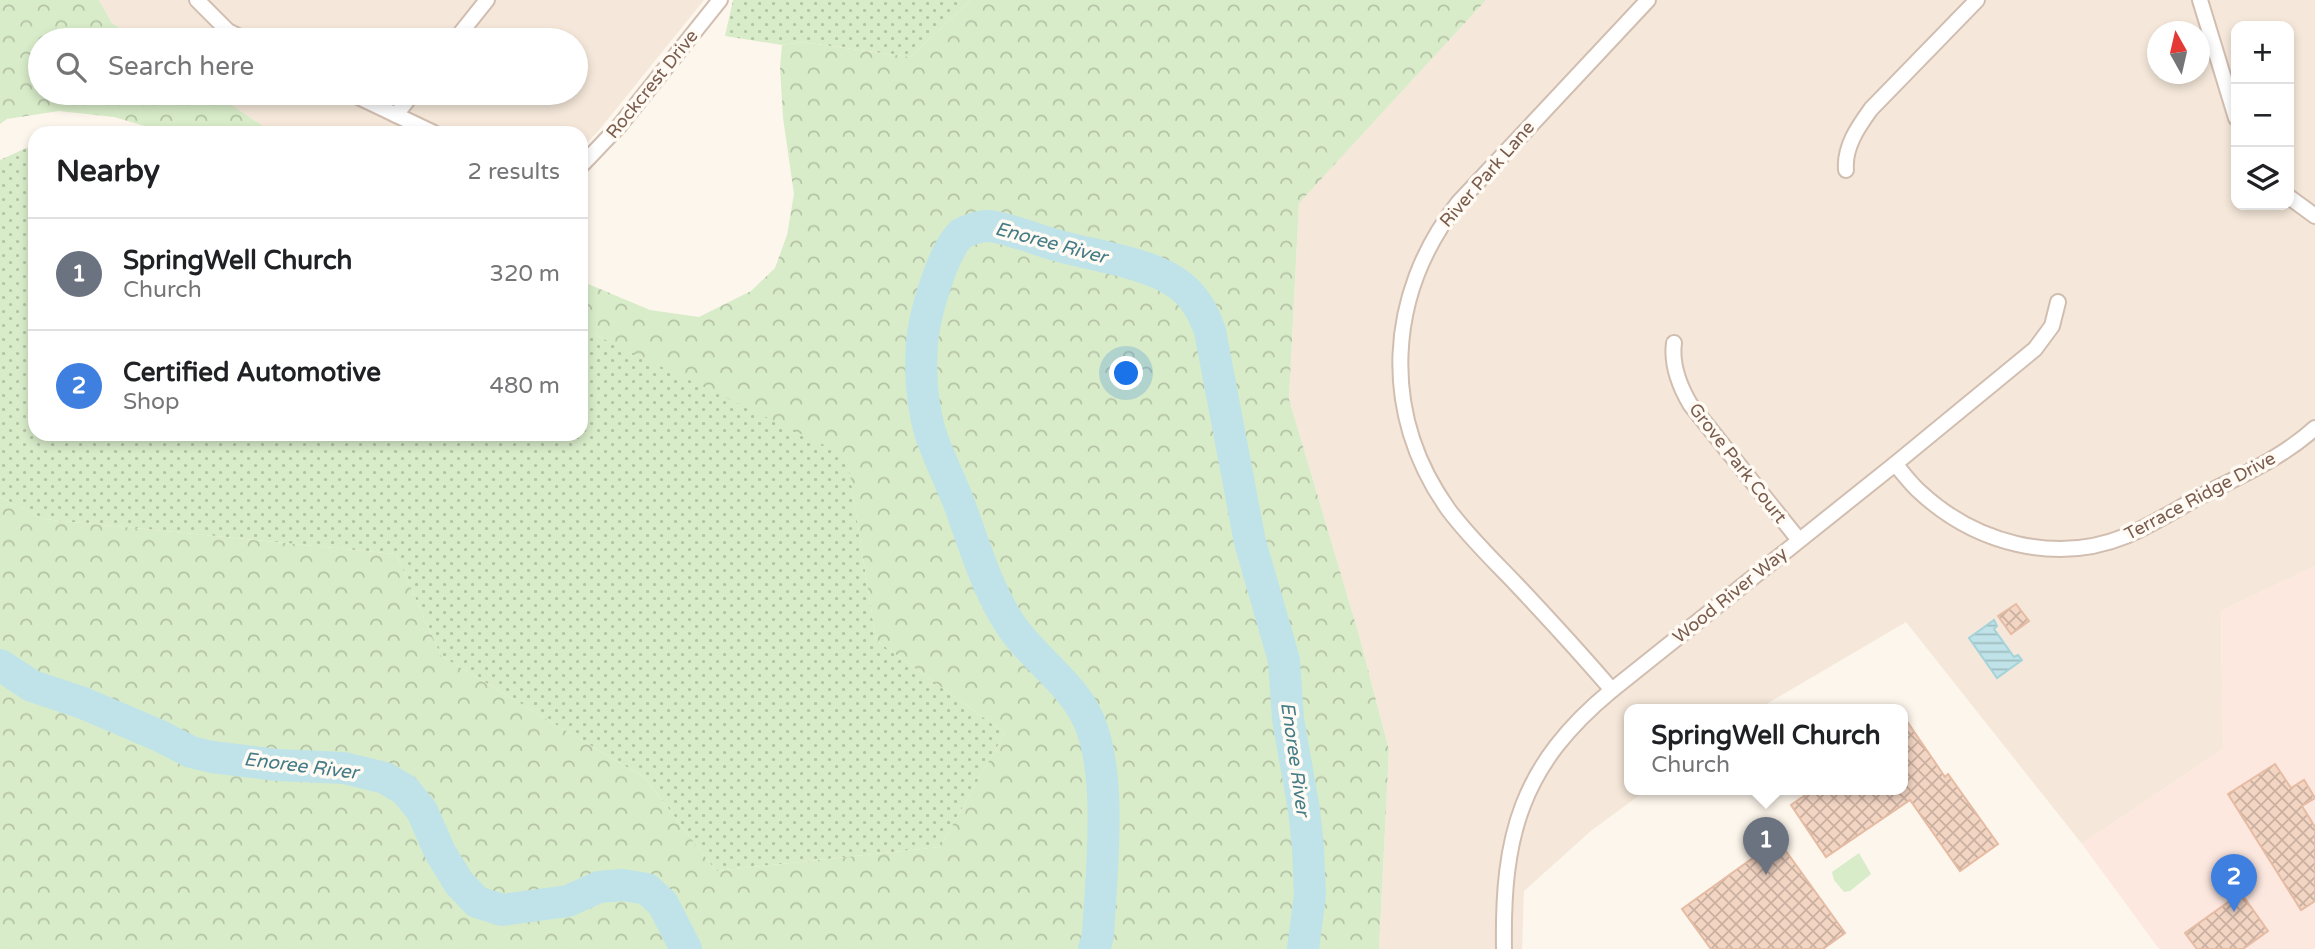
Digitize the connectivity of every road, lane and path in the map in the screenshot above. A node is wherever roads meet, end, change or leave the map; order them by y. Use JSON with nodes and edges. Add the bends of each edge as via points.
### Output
{"nodes":[{"id":1,"x":486,"y":0,"type":"edge"},
{"id":2,"x":720,"y":0,"type":"edge"},
{"id":3,"x":1648,"y":0,"type":"edge"},
{"id":4,"x":1977,"y":0,"type":"edge"},
{"id":5,"x":2200,"y":0,"type":"edge"},
{"id":6,"x":200,"y":1,"type":"edge"},
{"id":7,"x":225,"y":28,"type":"edge"},
{"id":8,"x":464,"y":28,"type":"edge"},
{"id":9,"x":2231,"y":102,"type":"edge"},
{"id":10,"x":375,"y":105,"type":"edge"},
{"id":11,"x":404,"y":105,"type":"edge"},
{"id":12,"x":396,"y":115,"type":"junction"},
{"id":13,"x":419,"y":126,"type":"edge"},
{"id":14,"x":588,"y":159,"type":"edge"},
{"id":15,"x":1846,"y":170,"type":"dead end"},
{"id":16,"x":2294,"y":201,"type":"edge"},
{"id":17,"x":2315,"y":216,"type":"edge"},
{"id":18,"x":2058,"y":302,"type":"dead end"},
{"id":19,"x":1674,"y":343,"type":"dead end"},
{"id":20,"x":2315,"y":428,"type":"edge"},
{"id":21,"x":1895,"y":464,"type":"junction"},
{"id":22,"x":1799,"y":540,"type":"junction"},
{"id":23,"x":1612,"y":690,"type":"junction"},
{"id":24,"x":1504,"y":949,"type":"edge"}],
"edges":[{"from":1,"to":8,"type":"street"},
{"from":2,"to":14,"type":"street","name":"Rockcrest Drive"},
{"from":3,"to":23,"type":"street","name":"River Park Lane","via":[[1442,223],[1413,280],[1400,350],[1406,418],[1419,457],[1446,507]]},
{"from":4,"to":15,"type":"street","via":[[1871,109],[1845,156]]},
{"from":5,"to":9,"type":"street"},
{"from":6,"to":7,"type":"street"},
{"from":10,"to":12,"type":"street"},
{"from":11,"to":12,"type":"street"},
{"from":12,"to":13,"type":"street"},
{"from":16,"to":17,"type":"street"},
{"from":18,"to":21,"type":"street","name":"Wood River Way","via":[[2052,326],[2035,349]]},
{"from":19,"to":22,"type":"street","name":"Grove Park Court","via":[[1673,364],[1690,404]]},
{"from":20,"to":21,"type":"street","name":"Terrace Ridge Drive","via":[[2277,456],[2128,535],[2067,548],[2030,547],[1976,531],[1919,492]]},
{"from":21,"to":22,"type":"street","name":"Wood River Way"},
{"from":22,"to":23,"type":"street","name":"Wood River Way"},
{"from":23,"to":24,"type":"street","name":"Wood River Way","via":[[1548,757],[1517,816],[1506,871]]}]}
